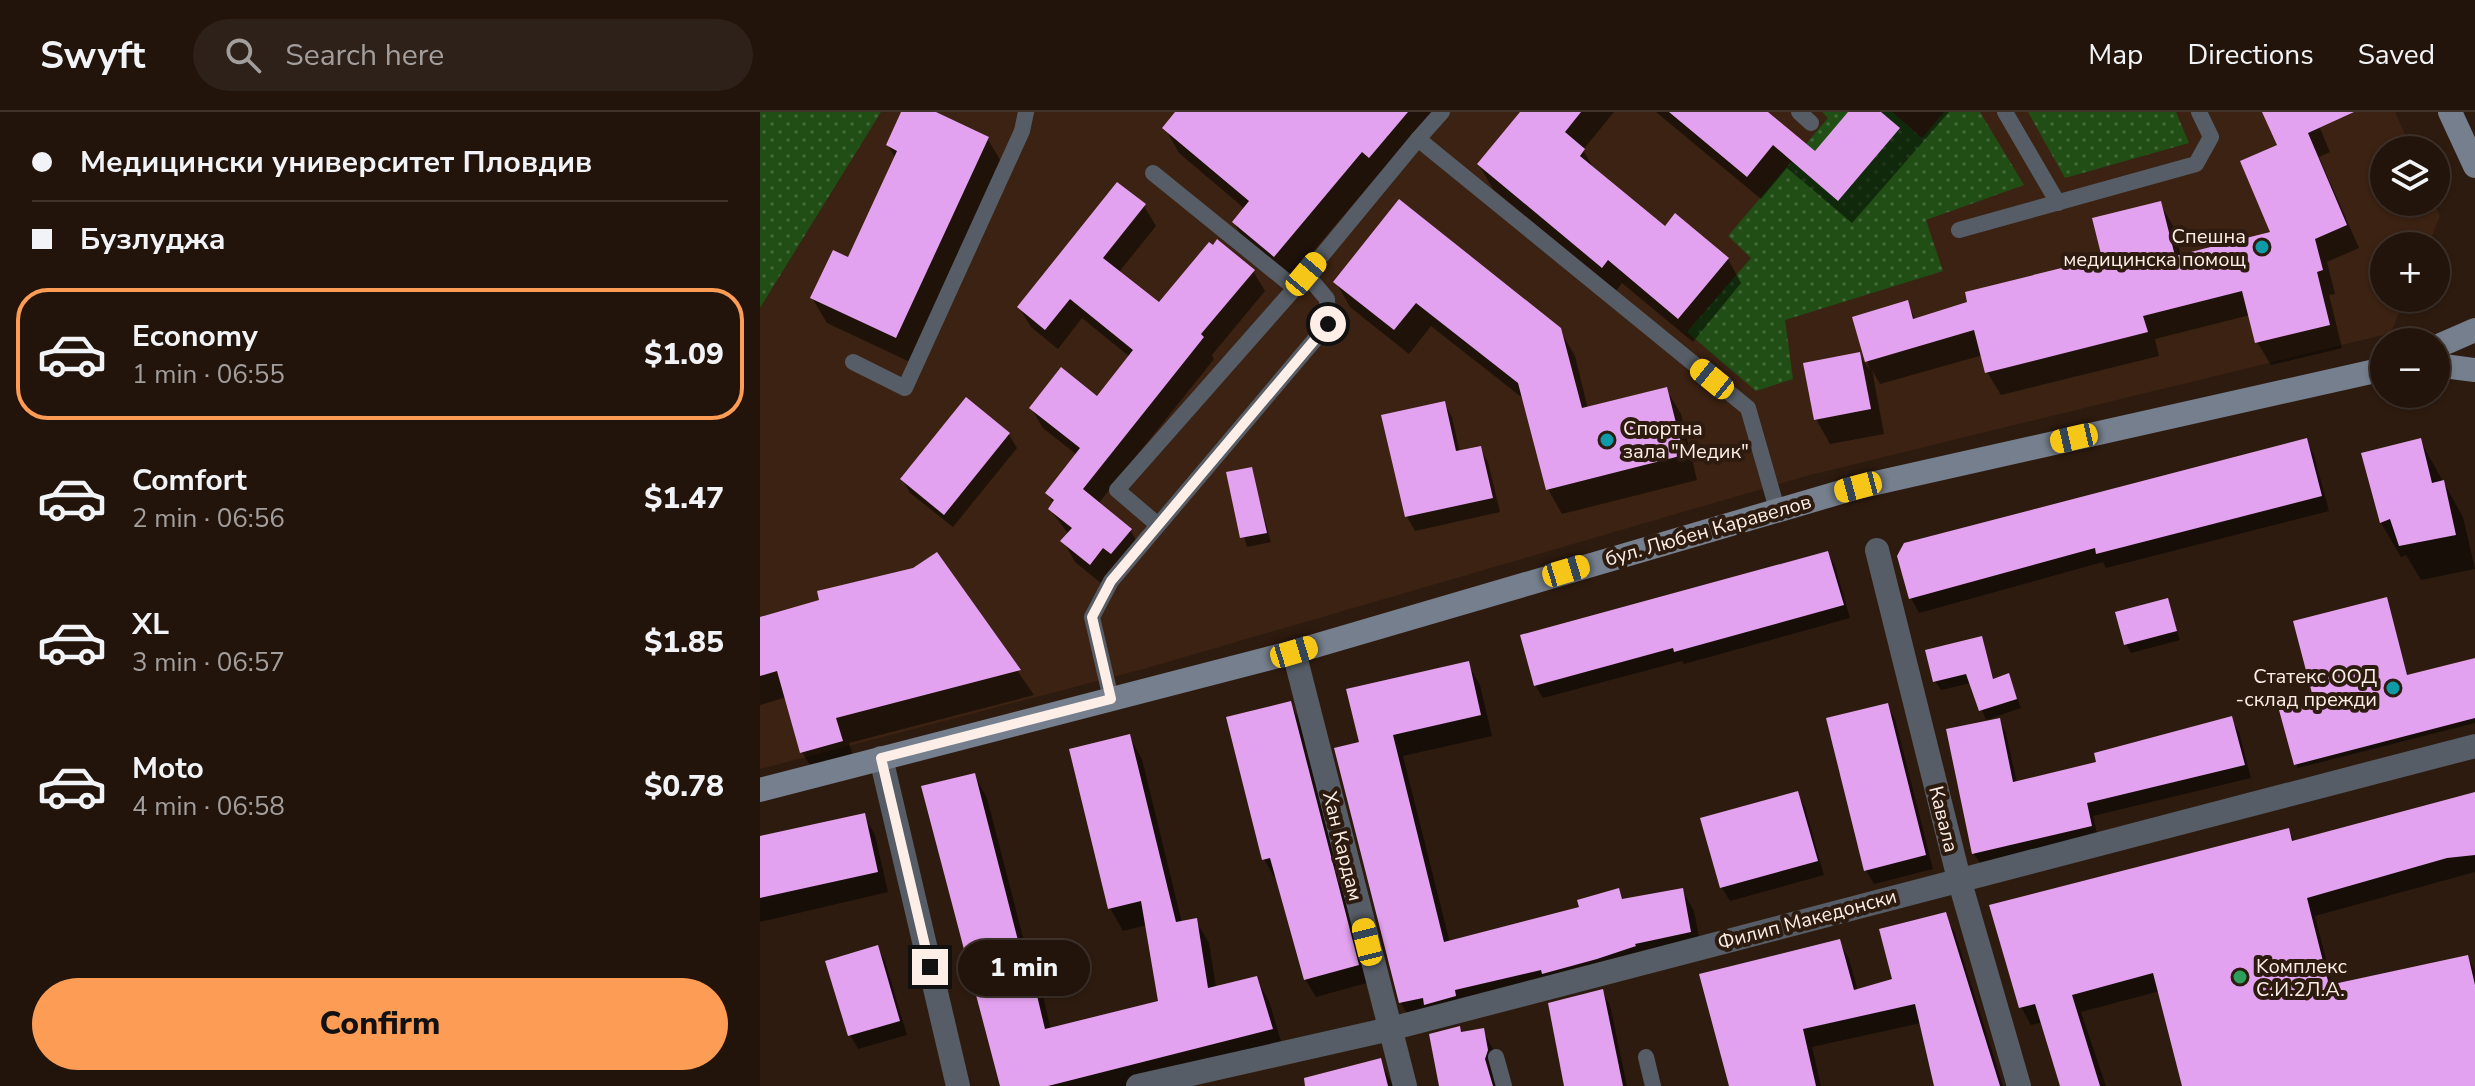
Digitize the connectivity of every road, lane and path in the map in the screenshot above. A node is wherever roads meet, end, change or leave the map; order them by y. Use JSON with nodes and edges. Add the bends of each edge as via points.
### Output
{"nodes":[{"id":1,"x":1026,"y":112,"type":"edge"},
{"id":2,"x":1442,"y":112,"type":"edge"},
{"id":3,"x":2005,"y":112,"type":"edge"},
{"id":4,"x":2199,"y":112,"type":"edge"},
{"id":5,"x":2450,"y":112,"type":"edge"},
{"id":6,"x":1418,"y":139,"type":"junction"},
{"id":7,"x":2475,"y":166,"type":"edge"},
{"id":8,"x":1153,"y":173,"type":"dead end"},
{"id":9,"x":2058,"y":203,"type":"junction"},
{"id":10,"x":1959,"y":230,"type":"dead end"},
{"id":11,"x":1306,"y":274,"type":"junction"},
{"id":12,"x":1295,"y":288,"type":"junction"},
{"id":13,"x":2475,"y":330,"type":"edge"},
{"id":14,"x":2450,"y":341,"type":"edge"},
{"id":15,"x":853,"y":362,"type":"dead end"},
{"id":16,"x":2450,"y":367,"type":"edge"},
{"id":17,"x":2475,"y":370,"type":"edge"},
{"id":18,"x":2370,"y":372,"type":"edge"},
{"id":19,"x":1777,"y":509,"type":"junction"},
{"id":20,"x":1158,"y":525,"type":"junction"},
{"id":21,"x":1877,"y":550,"type":"dead end"},
{"id":22,"x":1294,"y":652,"type":"junction"},
{"id":23,"x":1111,"y":699,"type":"junction"},
{"id":24,"x":2475,"y":746,"type":"edge"},
{"id":25,"x":881,"y":758,"type":"junction"},
{"id":26,"x":760,"y":790,"type":"edge"},
{"id":27,"x":1959,"y":879,"type":"junction"},
{"id":28,"x":1390,"y":1029,"type":"junction"},
{"id":29,"x":1496,"y":1057,"type":"dead end"},
{"id":30,"x":1646,"y":1057,"type":"dead end"},
{"id":31,"x":958,"y":1086,"type":"edge"},
{"id":32,"x":1138,"y":1086,"type":"edge"},
{"id":33,"x":1405,"y":1086,"type":"edge"},
{"id":34,"x":1504,"y":1086,"type":"edge"},
{"id":35,"x":1653,"y":1086,"type":"edge"},
{"id":36,"x":2019,"y":1086,"type":"edge"}],
"edges":[{"from":1,"to":15,"type":"lane","via":[[905,388]]},
{"from":2,"to":6,"type":"lane"},
{"from":3,"to":9,"type":"lane"},
{"from":4,"to":9,"type":"lane","via":[[2211,137],[2196,164]]},
{"from":5,"to":7,"type":"street"},
{"from":6,"to":11,"type":"lane"},
{"from":6,"to":19,"type":"lane","via":[[1748,408]]},
{"from":8,"to":12,"type":"lane"},
{"from":9,"to":10,"type":"lane"},
{"from":11,"to":12,"type":"lane"},
{"from":11,"to":20,"type":"lane","via":[[1327,299],[1328,324]]},
{"from":12,"to":20,"type":"lane","via":[[1117,490]]},
{"from":13,"to":14,"type":"street"},
{"from":16,"to":17,"type":"street"},
{"from":18,"to":19,"type":"street","name":"бул. Любен Каравелов"},
{"from":19,"to":22,"type":"street","name":"бул. Любен Каравелов"},
{"from":20,"to":23,"type":"lane","via":[[1111,581],[1092,617]]},
{"from":21,"to":27,"type":"street","name":"Кавала"},
{"from":22,"to":23,"type":"street","name":"бул. Любен Каравелов"},
{"from":22,"to":28,"type":"street","name":"Хан Кардам"},
{"from":23,"to":25,"type":"street","name":"бул. Любен Каравелов"},
{"from":24,"to":27,"type":"street","name":"Филип Македонски"},
{"from":25,"to":26,"type":"street","name":"бул. Любен Каравелов"},
{"from":25,"to":31,"type":"street"},
{"from":27,"to":28,"type":"street","name":"Филип Македонски"},
{"from":27,"to":36,"type":"street","name":"Кавала"},
{"from":28,"to":32,"type":"street","name":"Филип Македонски"},
{"from":28,"to":33,"type":"street","name":"Хан Кардам"},
{"from":29,"to":34,"type":"lane"},
{"from":30,"to":35,"type":"lane"}]}
